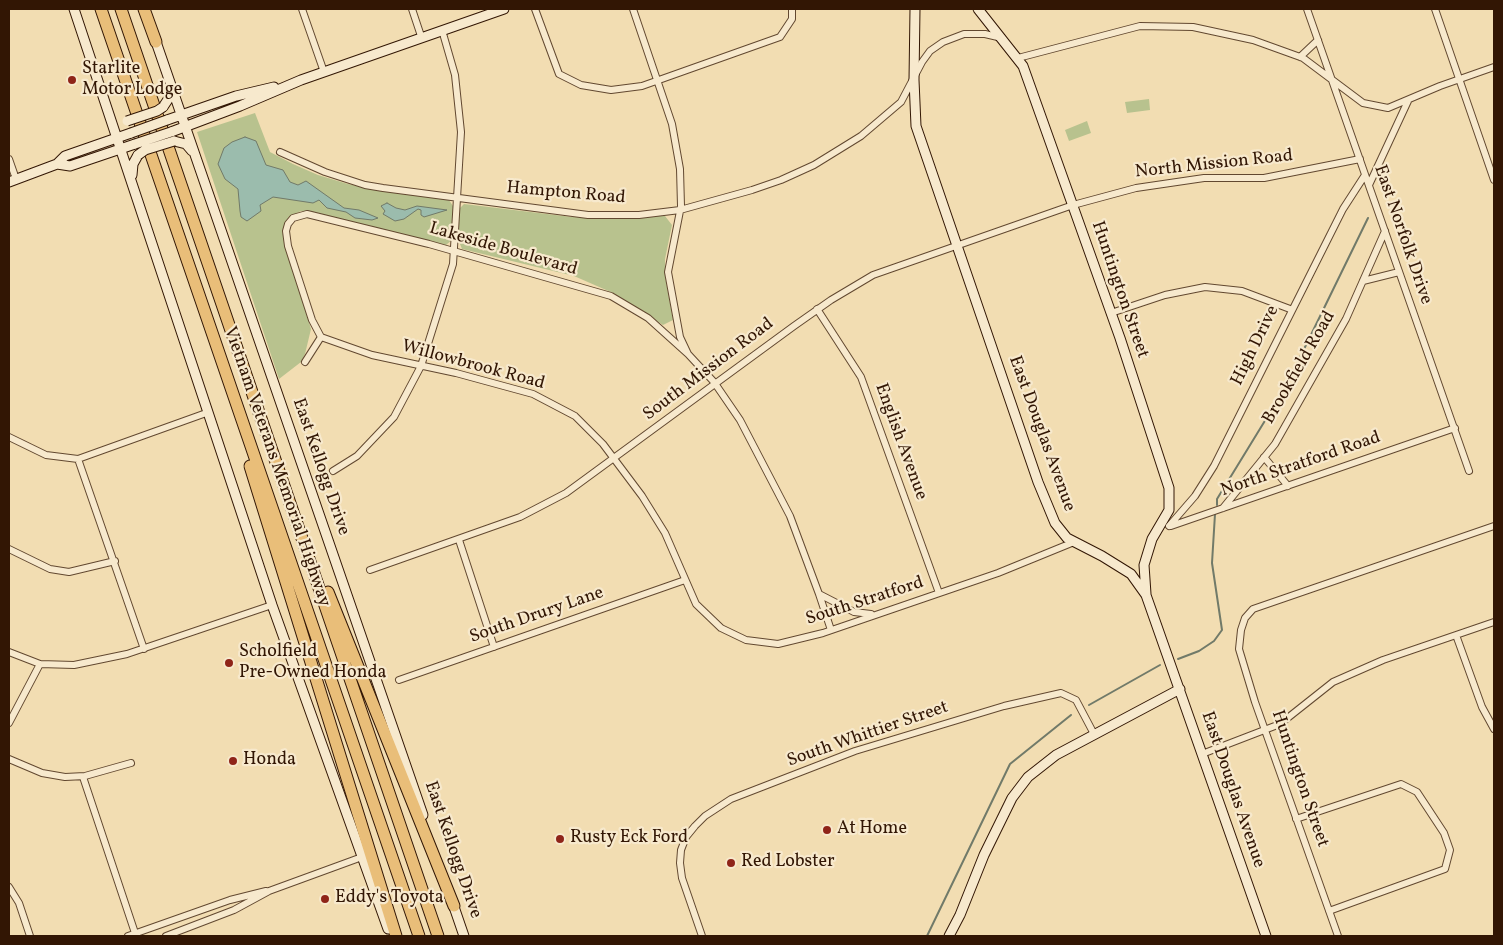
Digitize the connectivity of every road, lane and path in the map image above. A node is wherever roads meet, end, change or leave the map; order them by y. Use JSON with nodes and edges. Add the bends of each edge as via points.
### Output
{"nodes":[{"id":1,"x":74,"y":9,"type":"edge"},
{"id":2,"x":101,"y":9,"type":"edge"},
{"id":3,"x":121,"y":9,"type":"edge"},
{"id":4,"x":145,"y":9,"type":"edge"},
{"id":5,"x":302,"y":9,"type":"edge"},
{"id":6,"x":412,"y":9,"type":"edge"},
{"id":7,"x":504,"y":9,"type":"edge"},
{"id":8,"x":536,"y":9,"type":"edge"},
{"id":9,"x":633,"y":9,"type":"edge"},
{"id":10,"x":792,"y":9,"type":"edge"},
{"id":11,"x":915,"y":9,"type":"edge"},
{"id":12,"x":978,"y":9,"type":"edge"},
{"id":13,"x":1308,"y":9,"type":"edge"},
{"id":14,"x":1435,"y":9,"type":"edge"},
{"id":15,"x":442,"y":30,"type":"junction"},
{"id":16,"x":422,"y":36,"type":"junction"},
{"id":17,"x":1003,"y":39,"type":"junction"},
{"id":18,"x":1318,"y":40,"type":"junction"},
{"id":19,"x":156,"y":42,"type":"joint"},
{"id":20,"x":1300,"y":57,"type":"junction"},
{"id":21,"x":1018,"y":58,"type":"junction"},
{"id":22,"x":1494,"y":67,"type":"edge"},
{"id":23,"x":324,"y":72,"type":"junction"},
{"id":24,"x":1459,"y":78,"type":"junction"},
{"id":25,"x":301,"y":80,"type":"junction"},
{"id":26,"x":914,"y":80,"type":"junction"},
{"id":27,"x":1332,"y":80,"type":"junction"},
{"id":28,"x":658,"y":81,"type":"junction"},
{"id":29,"x":170,"y":83,"type":"junction"},
{"id":30,"x":1408,"y":101,"type":"junction"},
{"id":31,"x":108,"y":107,"type":"junction"},
{"id":32,"x":182,"y":116,"type":"junction"},
{"id":33,"x":186,"y":128,"type":"junction"},
{"id":34,"x":118,"y":136,"type":"junction"},
{"id":35,"x":173,"y":137,"type":"junction"},
{"id":36,"x":122,"y":148,"type":"junction"},
{"id":37,"x":280,"y":152,"type":"dead end"},
{"id":38,"x":194,"y":153,"type":"junction"},
{"id":39,"x":9,"y":159,"type":"edge"},
{"id":40,"x":1360,"y":159,"type":"junction"},
{"id":41,"x":57,"y":164,"type":"junction"},
{"id":42,"x":1366,"y":175,"type":"junction"},
{"id":43,"x":1493,"y":176,"type":"edge"},
{"id":44,"x":131,"y":178,"type":"junction"},
{"id":45,"x":12,"y":180,"type":"edge"},
{"id":46,"x":1369,"y":185,"type":"junction"},
{"id":47,"x":456,"y":199,"type":"junction"},
{"id":48,"x":1073,"y":205,"type":"junction"},
{"id":49,"x":680,"y":210,"type":"junction"},
{"id":50,"x":1385,"y":231,"type":"junction"},
{"id":51,"x":957,"y":246,"type":"junction"},
{"id":52,"x":454,"y":252,"type":"junction"},
{"id":53,"x":1399,"y":272,"type":"junction"},
{"id":54,"x":1364,"y":281,"type":"junction"},
{"id":55,"x":202,"y":308,"type":"junction"},
{"id":56,"x":817,"y":309,"type":"junction"},
{"id":57,"x":1290,"y":309,"type":"junction"},
{"id":58,"x":1111,"y":313,"type":"junction"},
{"id":59,"x":320,"y":337,"type":"junction"},
{"id":60,"x":688,"y":354,"type":"junction"},
{"id":61,"x":305,"y":362,"type":"dead end"},
{"id":62,"x":421,"y":366,"type":"junction"},
{"id":63,"x":715,"y":384,"type":"junction"},
{"id":64,"x":209,"y":412,"type":"junction"},
{"id":65,"x":1455,"y":428,"type":"junction"},
{"id":66,"x":263,"y":429,"type":"junction"},
{"id":67,"x":9,"y":437,"type":"edge"},
{"id":68,"x":1264,"y":457,"type":"junction"},
{"id":69,"x":614,"y":458,"type":"junction"},
{"id":70,"x":78,"y":459,"type":"junction"},
{"id":71,"x":333,"y":471,"type":"dead end"},
{"id":72,"x":1469,"y":471,"type":"dead end"},
{"id":73,"x":1288,"y":486,"type":"junction"},
{"id":74,"x":1222,"y":508,"type":"junction"},
{"id":75,"x":1169,"y":526,"type":"junction"},
{"id":76,"x":1494,"y":526,"type":"edge"},
{"id":77,"x":1158,"y":530,"type":"junction"},
{"id":78,"x":459,"y":540,"type":"junction"},
{"id":79,"x":1074,"y":542,"type":"junction"},
{"id":80,"x":9,"y":549,"type":"edge"},
{"id":81,"x":114,"y":561,"type":"junction"},
{"id":82,"x":370,"y":570,"type":"dead end"},
{"id":83,"x":685,"y":580,"type":"junction"},
{"id":84,"x":819,"y":594,"type":"junction"},
{"id":85,"x":939,"y":594,"type":"junction"},
{"id":86,"x":1146,"y":594,"type":"junction"},
{"id":87,"x":272,"y":605,"type":"junction"},
{"id":88,"x":875,"y":614,"type":"junction"},
{"id":89,"x":1494,"y":622,"type":"edge"},
{"id":90,"x":831,"y":630,"type":"junction"},
{"id":91,"x":1456,"y":635,"type":"junction"},
{"id":92,"x":494,"y":646,"type":"junction"},
{"id":93,"x":144,"y":649,"type":"junction"},
{"id":94,"x":9,"y":652,"type":"edge"},
{"id":95,"x":40,"y":664,"type":"junction"},
{"id":96,"x":399,"y":680,"type":"dead end"},
{"id":97,"x":1180,"y":689,"type":"junction"},
{"id":98,"x":9,"y":723,"type":"edge"},
{"id":99,"x":1494,"y":729,"type":"edge"},
{"id":100,"x":1265,"y":730,"type":"junction"},
{"id":101,"x":1094,"y":734,"type":"junction"},
{"id":102,"x":1202,"y":754,"type":"junction"},
{"id":103,"x":9,"y":758,"type":"edge"},
{"id":104,"x":131,"y":763,"type":"dead end"},
{"id":105,"x":83,"y":777,"type":"junction"},
{"id":106,"x":1296,"y":819,"type":"junction"},
{"id":107,"x":362,"y":857,"type":"junction"},
{"id":108,"x":9,"y":887,"type":"edge"},
{"id":109,"x":269,"y":891,"type":"junction"},
{"id":110,"x":230,"y":900,"type":"junction"},
{"id":111,"x":454,"y":906,"type":"junction"},
{"id":112,"x":234,"y":910,"type":"junction"},
{"id":113,"x":1329,"y":911,"type":"junction"},
{"id":114,"x":133,"y":935,"type":"edge"},
{"id":115,"x":30,"y":936,"type":"edge"},
{"id":116,"x":166,"y":936,"type":"edge"},
{"id":117,"x":391,"y":936,"type":"edge"},
{"id":118,"x":396,"y":936,"type":"edge"},
{"id":119,"x":419,"y":936,"type":"edge"},
{"id":120,"x":438,"y":936,"type":"edge"},
{"id":121,"x":464,"y":936,"type":"edge"},
{"id":122,"x":702,"y":936,"type":"edge"},
{"id":123,"x":949,"y":936,"type":"edge"},
{"id":124,"x":1266,"y":936,"type":"edge"},
{"id":125,"x":1338,"y":936,"type":"edge"}],
"edges":[{"from":1,"to":31,"type":"main road"},
{"from":2,"to":55,"type":"highway","name":"Vietnam Veterans Memorial Highway"},
{"from":3,"to":66,"type":"highway","name":"Vietnam Veterans Memorial Highway"},
{"from":4,"to":19,"type":"highway"},
{"from":5,"to":23,"type":"street"},
{"from":6,"to":16,"type":"street"},
{"from":7,"to":15,"type":"main road"},
{"from":8,"to":28,"type":"street","via":[[559,74],[581,85],[611,90]]},
{"from":9,"to":28,"type":"street"},
{"from":10,"to":28,"type":"street","via":[[792,19],[780,38]]},
{"from":11,"to":26,"type":"main road","name":"East Douglas Avenue"},
{"from":12,"to":17,"type":"main road","name":"Huntington Street"},
{"from":13,"to":18,"type":"street","name":"East Norfolk Drive"},
{"from":14,"to":24,"type":"street"},
{"from":15,"to":16,"type":"main road"},
{"from":15,"to":47,"type":"street","via":[[455,75],[460,132]]},
{"from":16,"to":23,"type":"main road"},
{"from":17,"to":21,"type":"main road","name":"Huntington Street"},
{"from":17,"to":26,"type":"street","name":"Hampton Road","via":[[984,34],[964,34],[942,42],[930,51]]},
{"from":18,"to":20,"type":"street"},
{"from":18,"to":27,"type":"street","name":"East Norfolk Drive"},
{"from":19,"to":29,"type":"main road","name":"East Kellogg Drive"},
{"from":20,"to":21,"type":"street","via":[[1254,40],[1193,27],[1140,26]]},
{"from":20,"to":27,"type":"street"},
{"from":21,"to":48,"type":"main road","name":"Huntington Street","via":[[1024,66]]},
{"from":22,"to":24,"type":"street"},
{"from":23,"to":25,"type":"main road"},
{"from":24,"to":30,"type":"street"},
{"from":24,"to":43,"type":"street"},
{"from":25,"to":32,"type":"main road","via":[[236,96]]},
{"from":25,"to":33,"type":"main road"},
{"from":26,"to":49,"type":"street","name":"Hampton Road","via":[[901,102],[886,116],[814,165],[752,190]]},
{"from":26,"to":51,"type":"main road","name":"East Douglas Avenue","via":[[916,126]]},
{"from":27,"to":30,"type":"street","via":[[1363,103],[1388,108]]},
{"from":27,"to":40,"type":"street","name":"East Norfolk Drive"},
{"from":28,"to":49,"type":"street","via":[[672,124],[680,169]]},
{"from":29,"to":31,"type":"main road","bridge":true,"via":[[169,98],[157,111],[127,120],[115,116]]},
{"from":29,"to":32,"type":"main road","name":"East Kellogg Drive"},
{"from":30,"to":46,"type":"street"},
{"from":31,"to":34,"type":"main road"},
{"from":32,"to":33,"type":"main road","name":"East Kellogg Drive"},
{"from":32,"to":34,"type":"main road","bridge":true},
{"from":33,"to":35,"type":"main road"},
{"from":33,"to":38,"type":"main road","name":"East Kellogg Drive"},
{"from":34,"to":36,"type":"main road"},
{"from":34,"to":41,"type":"main road","via":[[65,156]]},
{"from":35,"to":36,"type":"main road","bridge":true},
{"from":35,"to":38,"type":"main road"},
{"from":35,"to":44,"type":"main road","bridge":true,"via":[[138,155],[132,164]]},
{"from":36,"to":41,"type":"main road","via":[[70,166]]},
{"from":36,"to":44,"type":"main road"},
{"from":37,"to":47,"type":"street","name":"Hampton Road","via":[[365,185]]},
{"from":38,"to":111,"type":"main road","name":"East Kellogg Drive"},
{"from":39,"to":45,"type":"street"},
{"from":40,"to":42,"type":"street","name":"East Norfolk Drive"},
{"from":40,"to":48,"type":"street","name":"North Mission Road","via":[[1264,178],[1204,178],[1136,188]]},
{"from":41,"to":45,"type":"main road"},
{"from":42,"to":46,"type":"street","name":"East Norfolk Drive"},
{"from":42,"to":57,"type":"street","name":"High Drive","via":[[1343,209]]},
{"from":44,"to":64,"type":"main road"},
{"from":46,"to":50,"type":"street","name":"East Norfolk Drive"},
{"from":47,"to":49,"type":"street","name":"Hampton Road","via":[[588,215]]},
{"from":47,"to":52,"type":"street"},
{"from":48,"to":51,"type":"street","name":"South Mission Road"},
{"from":48,"to":58,"type":"main road","name":"Huntington Street"},
{"from":49,"to":60,"type":"street","via":[[668,272],[680,337]]},
{"from":50,"to":53,"type":"street","name":"East Norfolk Drive"},
{"from":50,"to":54,"type":"street","name":"Brookfield Road"},
{"from":51,"to":56,"type":"street","name":"South Mission Road","via":[[873,275]]},
{"from":51,"to":79,"type":"main road","name":"East Douglas Avenue","via":[[1038,482],[1055,523]]},
{"from":52,"to":59,"type":"street","name":"Lakeside Boulevard","via":[[306,214],[293,218],[286,231],[288,246]]},
{"from":52,"to":60,"type":"street","name":"Lakeside Boulevard","via":[[611,296],[648,318]]},
{"from":52,"to":62,"type":"street","via":[[444,300]]},
{"from":53,"to":54,"type":"street"},
{"from":53,"to":65,"type":"street","name":"East Norfolk Drive"},
{"from":54,"to":68,"type":"street","name":"Brookfield Road","via":[[1346,320]]},
{"from":55,"to":118,"type":"highway"},
{"from":55,"to":119,"type":"highway","name":"Vietnam Veterans Memorial Highway"},
{"from":56,"to":63,"type":"street","name":"South Mission Road"},
{"from":56,"to":85,"type":"street","name":"English Avenue","via":[[860,377]]},
{"from":57,"to":58,"type":"street","via":[[1242,291],[1205,287],[1165,295]]},
{"from":57,"to":75,"type":"street","name":"High Drive","via":[[1214,466],[1195,496]]},
{"from":58,"to":77,"type":"main road","name":"Huntington Street","via":[[1169,488],[1169,510]]},
{"from":59,"to":61,"type":"street"},
{"from":59,"to":62,"type":"street","name":"Willowbrook Road","via":[[372,355]]},
{"from":60,"to":63,"type":"street"},
{"from":62,"to":69,"type":"street","name":"Willowbrook Road","via":[[533,394],[575,416]]},
{"from":62,"to":71,"type":"street","via":[[394,417],[357,456]]},
{"from":63,"to":69,"type":"street","name":"South Mission Road"},
{"from":63,"to":84,"type":"street","via":[[740,420],[790,516]]},
{"from":64,"to":70,"type":"street"},
{"from":64,"to":87,"type":"main road"},
{"from":65,"to":72,"type":"street","name":"East Norfolk Drive"},
{"from":65,"to":73,"type":"street","name":"North Stratford Road"},
{"from":66,"to":111,"type":"highway"},
{"from":66,"to":120,"type":"highway","name":"Vietnam Veterans Memorial Highway"},
{"from":67,"to":70,"type":"street","via":[[46,455]]},
{"from":68,"to":73,"type":"street"},
{"from":68,"to":74,"type":"street","name":"Brookfield Road"},
{"from":69,"to":78,"type":"street","name":"South Mission Road","via":[[566,493],[520,517]]},
{"from":69,"to":83,"type":"street","name":"Willowbrook Road","via":[[665,533]]},
{"from":70,"to":81,"type":"street"},
{"from":73,"to":74,"type":"street","name":"North Stratford Road"},
{"from":74,"to":75,"type":"street","name":"North Stratford Road"},
{"from":75,"to":77,"type":"street","name":"North Stratford Road"},
{"from":76,"to":100,"type":"street","name":"Huntington Street","via":[[1253,609],[1245,618],[1239,649]]},
{"from":77,"to":86,"type":"main road","name":"Huntington Street","via":[[1144,565]]},
{"from":78,"to":82,"type":"street","name":"South Mission Road"},
{"from":78,"to":92,"type":"street"},
{"from":79,"to":85,"type":"street","name":"South Stratford"},
{"from":79,"to":86,"type":"main road","name":"East Douglas Avenue","via":[[1131,574]]},
{"from":80,"to":81,"type":"street","via":[[50,569],[69,572]]},
{"from":81,"to":93,"type":"street"},
{"from":83,"to":90,"type":"street","name":"South Stratford","via":[[696,604],[712,621],[746,640],[778,644]]},
{"from":83,"to":92,"type":"street","name":"South Drury Lane"},
{"from":84,"to":88,"type":"street","via":[[854,612]]},
{"from":84,"to":90,"type":"street"},
{"from":85,"to":88,"type":"street","name":"South Stratford"},
{"from":86,"to":97,"type":"main road","name":"East Douglas Avenue"},
{"from":87,"to":93,"type":"street"},
{"from":87,"to":107,"type":"main road"},
{"from":88,"to":90,"type":"street","name":"South Stratford"},
{"from":89,"to":91,"type":"street"},
{"from":91,"to":99,"type":"street","via":[[1482,707]]},
{"from":91,"to":100,"type":"street","via":[[1383,660],[1333,682],[1280,724]]},
{"from":92,"to":96,"type":"street","name":"South Drury Lane"},
{"from":93,"to":95,"type":"street","via":[[74,665]]},
{"from":94,"to":95,"type":"street"},
{"from":95,"to":98,"type":"street"},
{"from":97,"to":101,"type":"main road"},
{"from":97,"to":102,"type":"main road","name":"East Douglas Avenue"},
{"from":100,"to":102,"type":"street"},
{"from":100,"to":106,"type":"street","name":"Huntington Street"},
{"from":101,"to":122,"type":"street","name":"South Whittier Street","via":[[1076,700],[1061,693],[1004,706],[858,751],[722,804],[705,816],[686,838],[680,857],[682,878]]},
{"from":101,"to":123,"type":"main road","via":[[1049,760],[1028,777],[1012,798]]},
{"from":102,"to":124,"type":"main road","name":"East Douglas Avenue"},
{"from":103,"to":105,"type":"street","via":[[42,774]]},
{"from":104,"to":105,"type":"street"},
{"from":105,"to":114,"type":"street"},
{"from":106,"to":113,"type":"street","name":"Huntington Street"},
{"from":106,"to":113,"type":"street","via":[[1401,784],[1417,792],[1444,833],[1450,850],[1445,868]]},
{"from":107,"to":109,"type":"street"},
{"from":107,"to":117,"type":"main road"},
{"from":108,"to":115,"type":"street","via":[[19,903]]},
{"from":109,"to":110,"type":"street"},
{"from":109,"to":112,"type":"street"},
{"from":110,"to":112,"type":"street"},
{"from":110,"to":114,"type":"street"},
{"from":111,"to":121,"type":"main road","name":"East Kellogg Drive"},
{"from":112,"to":116,"type":"street"},
{"from":113,"to":125,"type":"street","name":"Huntington Street"}]}
